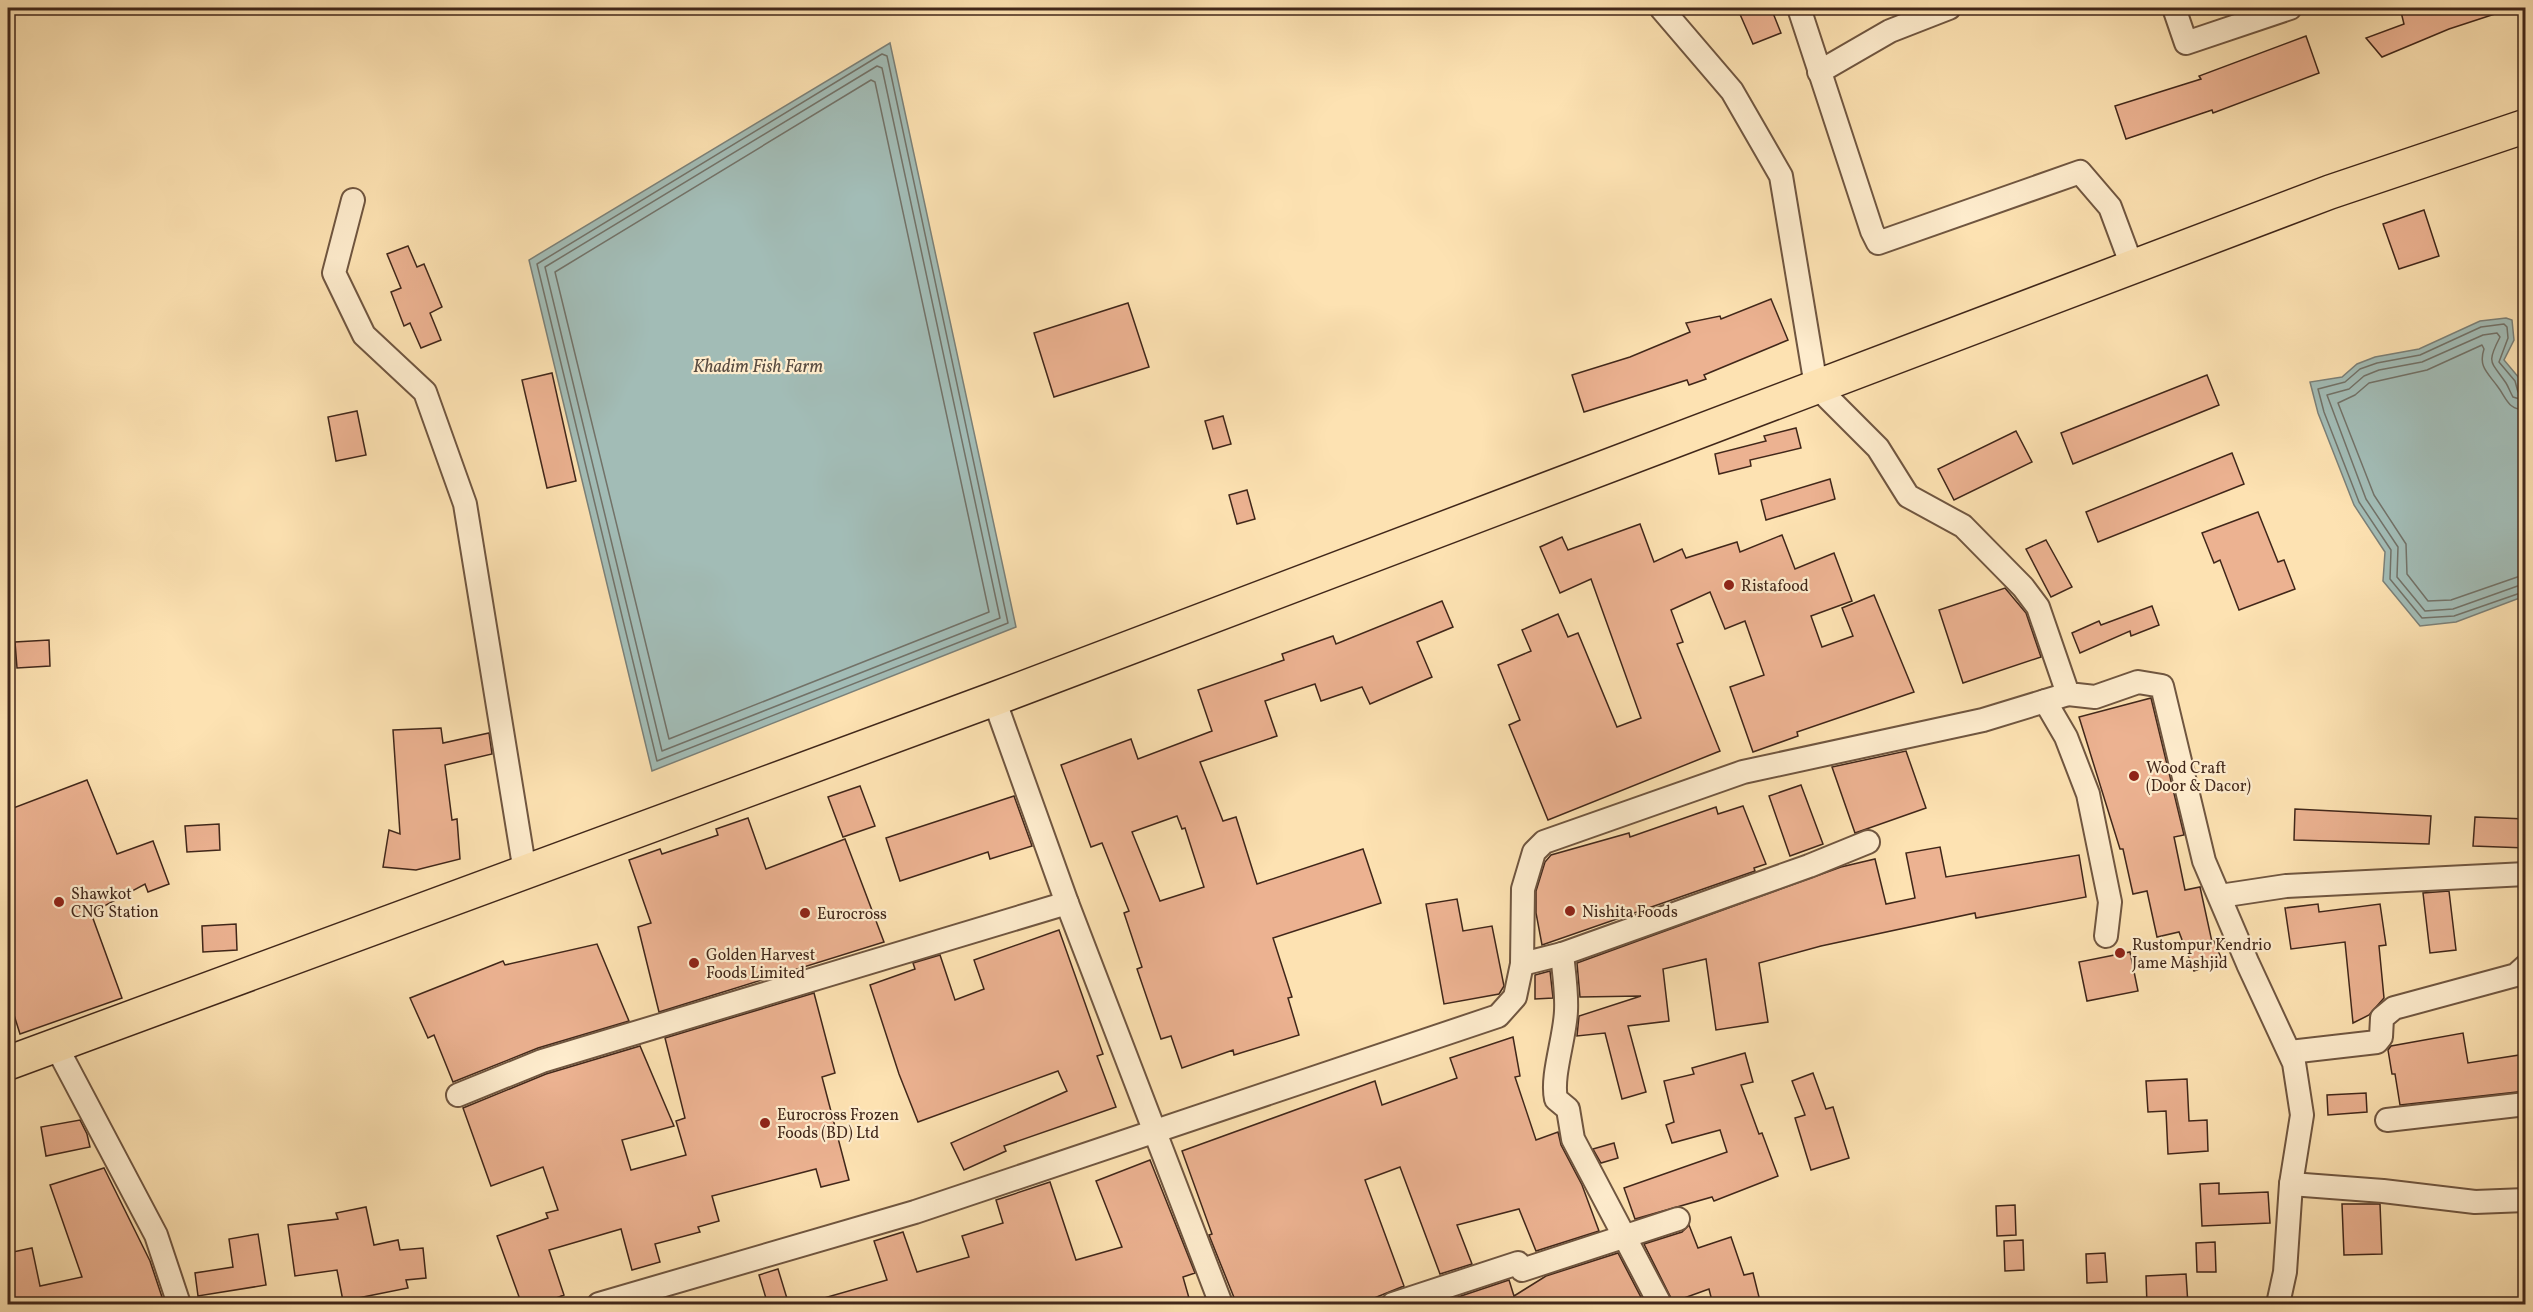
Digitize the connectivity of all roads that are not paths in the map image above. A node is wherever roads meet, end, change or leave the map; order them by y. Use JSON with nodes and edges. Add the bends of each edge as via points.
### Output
{"nodes":[{"id":1,"x":1661,"y":8,"type":"edge"},
{"id":2,"x":1799,"y":8,"type":"edge"},
{"id":3,"x":1949,"y":8,"type":"edge"},
{"id":4,"x":2174,"y":8,"type":"edge"},
{"id":5,"x":2290,"y":8,"type":"edge"},
{"id":6,"x":1819,"y":72,"type":"junction"},
{"id":7,"x":2526,"y":126,"type":"edge"},
{"id":8,"x":354,"y":200,"type":"dead end"},
{"id":9,"x":2132,"y":266,"type":"junction"},
{"id":10,"x":1816,"y":386,"type":"junction"},
{"id":11,"x":2068,"y":694,"type":"junction"},
{"id":12,"x":994,"y":699,"type":"junction"},
{"id":13,"x":2045,"y":701,"type":"junction"},
{"id":14,"x":1868,"y":842,"type":"dead end"},
{"id":15,"x":525,"y":872,"type":"junction"},
{"id":16,"x":2526,"y":874,"type":"edge"},
{"id":17,"x":2220,"y":896,"type":"junction"},
{"id":18,"x":1067,"y":903,"type":"junction"},
{"id":19,"x":2106,"y":936,"type":"dead end"},
{"id":20,"x":1562,"y":954,"type":"junction"},
{"id":21,"x":1522,"y":964,"type":"junction"},
{"id":22,"x":2526,"y":966,"type":"edge"},
{"id":23,"x":55,"y":1044,"type":"junction"},
{"id":24,"x":2290,"y":1052,"type":"junction"},
{"id":25,"x":8,"y":1060,"type":"edge"},
{"id":26,"x":458,"y":1095,"type":"dead end"},
{"id":27,"x":2526,"y":1104,"type":"edge"},
{"id":28,"x":2387,"y":1120,"type":"dead end"},
{"id":29,"x":1155,"y":1131,"type":"junction"},
{"id":30,"x":2291,"y":1184,"type":"junction"},
{"id":31,"x":2526,"y":1200,"type":"edge"},
{"id":32,"x":1678,"y":1219,"type":"dead end"},
{"id":33,"x":1624,"y":1234,"type":"junction"},
{"id":34,"x":179,"y":1305,"type":"edge"},
{"id":35,"x":599,"y":1305,"type":"edge"},
{"id":36,"x":1221,"y":1305,"type":"edge"},
{"id":37,"x":1393,"y":1305,"type":"edge"},
{"id":38,"x":1659,"y":1305,"type":"edge"},
{"id":39,"x":2278,"y":1305,"type":"edge"}],
"edges":[{"from":1,"to":10,"type":"street","via":[[1732,91],[1781,176]]},
{"from":2,"to":6,"type":"street"},
{"from":3,"to":6,"type":"street","via":[[1890,31]]},
{"from":4,"to":5,"type":"street","via":[[2186,43]]},
{"from":6,"to":9,"type":"street","via":[[1878,243],[2080,172],[2110,207]]},
{"from":7,"to":9,"type":"highway","via":[[2330,192]]},
{"from":8,"to":15,"type":"street","via":[[334,273],[364,335],[425,392],[465,504]]},
{"from":9,"to":10,"type":"highway"},
{"from":10,"to":11,"type":"street","via":[[1878,448],[1908,495],[1963,526],[2023,587],[2038,608]]},
{"from":10,"to":12,"type":"highway"},
{"from":11,"to":13,"type":"street"},
{"from":11,"to":17,"type":"street","via":[[2095,697],[2138,682],[2162,686],[2204,861]]},
{"from":12,"to":15,"type":"highway"},
{"from":12,"to":18,"type":"street"},
{"from":13,"to":19,"type":"street","via":[[2066,737],[2088,794],[2110,902]]},
{"from":13,"to":21,"type":"street","via":[[1983,720],[1743,772],[1544,842],[1534,852],[1523,889]]},
{"from":14,"to":20,"type":"street"},
{"from":15,"to":23,"type":"highway"},
{"from":16,"to":17,"type":"street","via":[[2286,886]]},
{"from":17,"to":24,"type":"street"},
{"from":18,"to":26,"type":"street","via":[[542,1061]]},
{"from":18,"to":29,"type":"street"},
{"from":20,"to":21,"type":"street"},
{"from":20,"to":33,"type":"street","via":[[1566,1012],[1554,1091],[1556,1099],[1568,1109],[1573,1139]]},
{"from":21,"to":29,"type":"street","via":[[1515,997],[1498,1016]]},
{"from":22,"to":24,"type":"street","via":[[2516,975],[2394,1008],[2382,1018],[2377,1042]]},
{"from":23,"to":25,"type":"highway"},
{"from":23,"to":34,"type":"street","via":[[156,1235]]},
{"from":24,"to":30,"type":"street","via":[[2302,1115]]},
{"from":27,"to":28,"type":"street"},
{"from":29,"to":35,"type":"street","via":[[915,1212]]},
{"from":29,"to":36,"type":"street"},
{"from":30,"to":31,"type":"street","via":[[2475,1202]]},
{"from":30,"to":39,"type":"street","via":[[2285,1272]]},
{"from":32,"to":33,"type":"street"},
{"from":33,"to":37,"type":"street","via":[[1522,1270],[1518,1263]]},
{"from":33,"to":38,"type":"street"}]}
